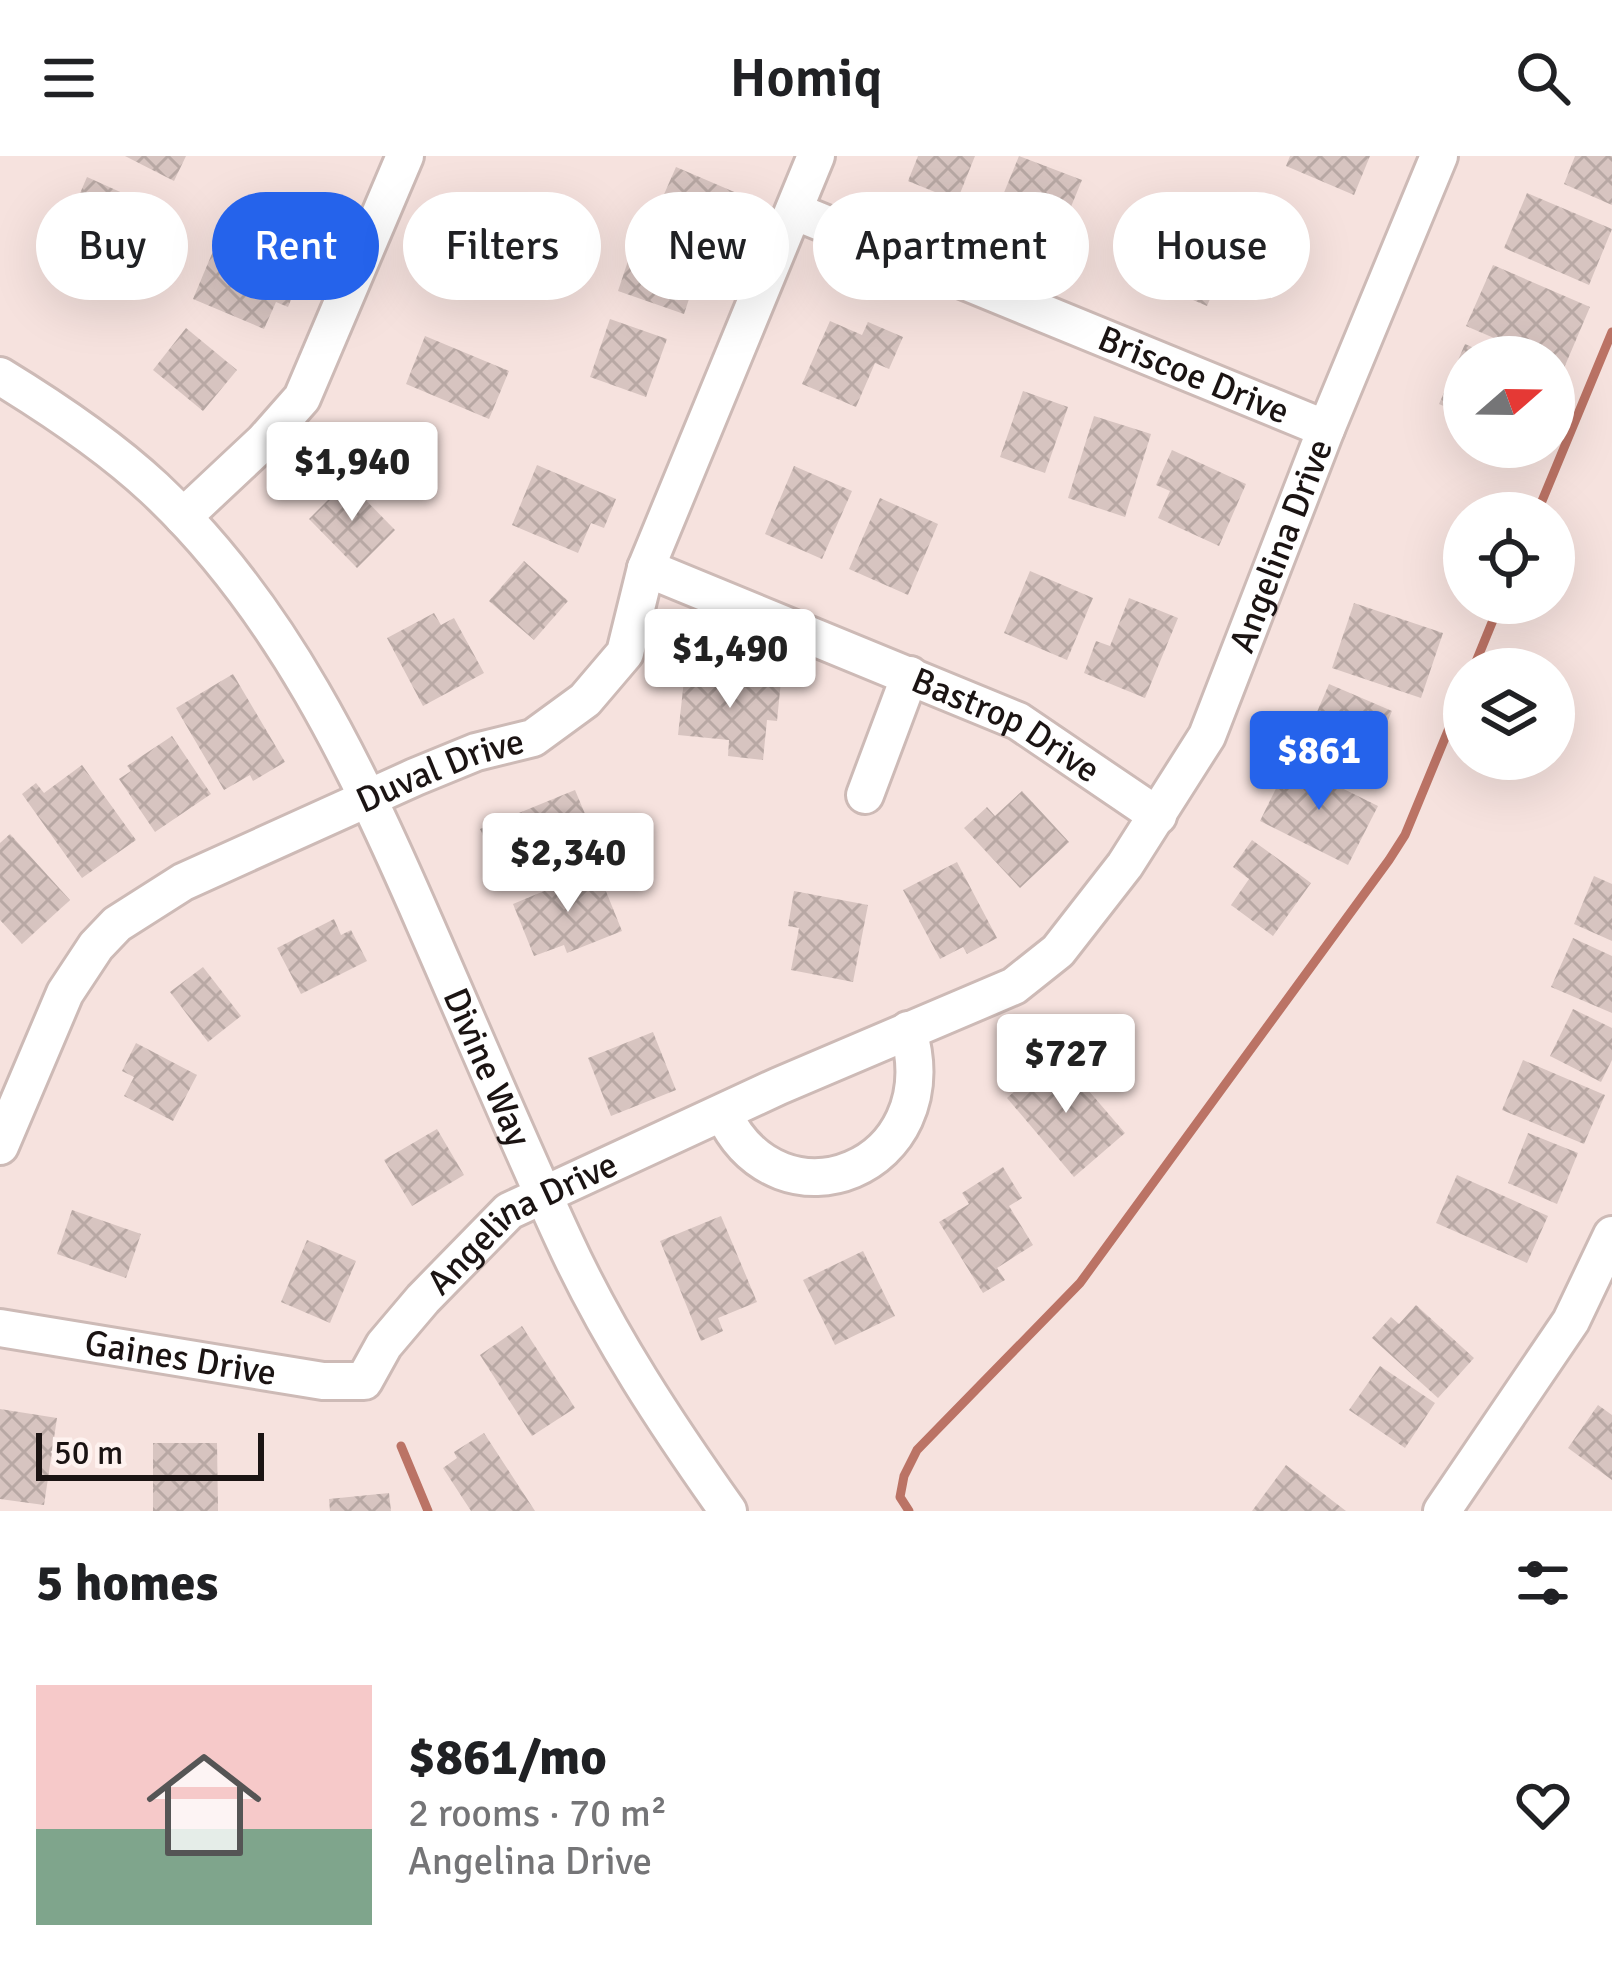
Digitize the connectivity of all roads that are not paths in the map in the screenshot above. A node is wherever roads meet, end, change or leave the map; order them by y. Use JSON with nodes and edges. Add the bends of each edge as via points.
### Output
{"nodes":[{"id":1,"x":405,"y":156,"type":"edge"},
{"id":2,"x":816,"y":156,"type":"edge"},
{"id":3,"x":1439,"y":156,"type":"edge"},
{"id":4,"x":794,"y":212,"type":"junction"},
{"id":5,"x":0,"y":376,"type":"edge"},
{"id":6,"x":1326,"y":429,"type":"junction"},
{"id":7,"x":183,"y":517,"type":"junction"},
{"id":8,"x":646,"y":568,"type":"junction"},
{"id":9,"x":910,"y":675,"type":"junction"},
{"id":10,"x":865,"y":795,"type":"dead end"},
{"id":11,"x":370,"y":799,"type":"junction"},
{"id":12,"x":1158,"y":816,"type":"junction"},
{"id":13,"x":908,"y":1030,"type":"junction"},
{"id":14,"x":723,"y":1113,"type":"junction"},
{"id":15,"x":0,"y":1146,"type":"edge"},
{"id":16,"x":544,"y":1194,"type":"junction"},
{"id":17,"x":1612,"y":1234,"type":"edge"},
{"id":18,"x":0,"y":1328,"type":"edge"},
{"id":19,"x":364,"y":1381,"type":"joint"},
{"id":20,"x":728,"y":1511,"type":"edge"},
{"id":21,"x":1442,"y":1511,"type":"edge"}],
"edges":[{"from":1,"to":7,"type":"street","via":[[302,398]]},
{"from":2,"to":4,"type":"street","name":"Duval Drive"},
{"from":3,"to":6,"type":"street","name":"Angelina Drive"},
{"from":4,"to":6,"type":"street","name":"Briscoe Drive"},
{"from":4,"to":8,"type":"street","name":"Duval Drive"},
{"from":5,"to":7,"type":"street","name":"Divine Way","via":[[84,431]]},
{"from":6,"to":12,"type":"street","name":"Angelina Drive","via":[[1207,736]]},
{"from":7,"to":11,"type":"street","name":"Divine Way","via":[[284,645]]},
{"from":8,"to":9,"type":"street","name":"Bastrop Drive"},
{"from":8,"to":11,"type":"street","name":"Duval Drive","via":[[626,653],[585,700],[533,738],[476,752]]},
{"from":9,"to":10,"type":"street"},
{"from":9,"to":12,"type":"street","name":"Bastrop Drive","via":[[1018,721]]},
{"from":11,"to":15,"type":"street","name":"Duval Drive","via":[[183,882],[117,924],[65,993]]},
{"from":11,"to":16,"type":"street","name":"Divine Way"},
{"from":12,"to":13,"type":"street","name":"Angelina Drive","via":[[1038,970]]},
{"from":13,"to":14,"type":"street","name":"Angelina Drive"},
{"from":13,"to":14,"type":"street","via":[[914,1100],[893,1138],[864,1164],[822,1177],[781,1172],[746,1149]]},
{"from":14,"to":16,"type":"street","name":"Angelina Drive"},
{"from":16,"to":19,"type":"street","name":"Angelina Drive","via":[[509,1211],[453,1265],[384,1345]]},
{"from":16,"to":20,"type":"street","name":"Divine Way","via":[[664,1421]]},
{"from":17,"to":21,"type":"street","via":[[1571,1321]]},
{"from":18,"to":19,"type":"street","name":"Gaines Drive"}]}
